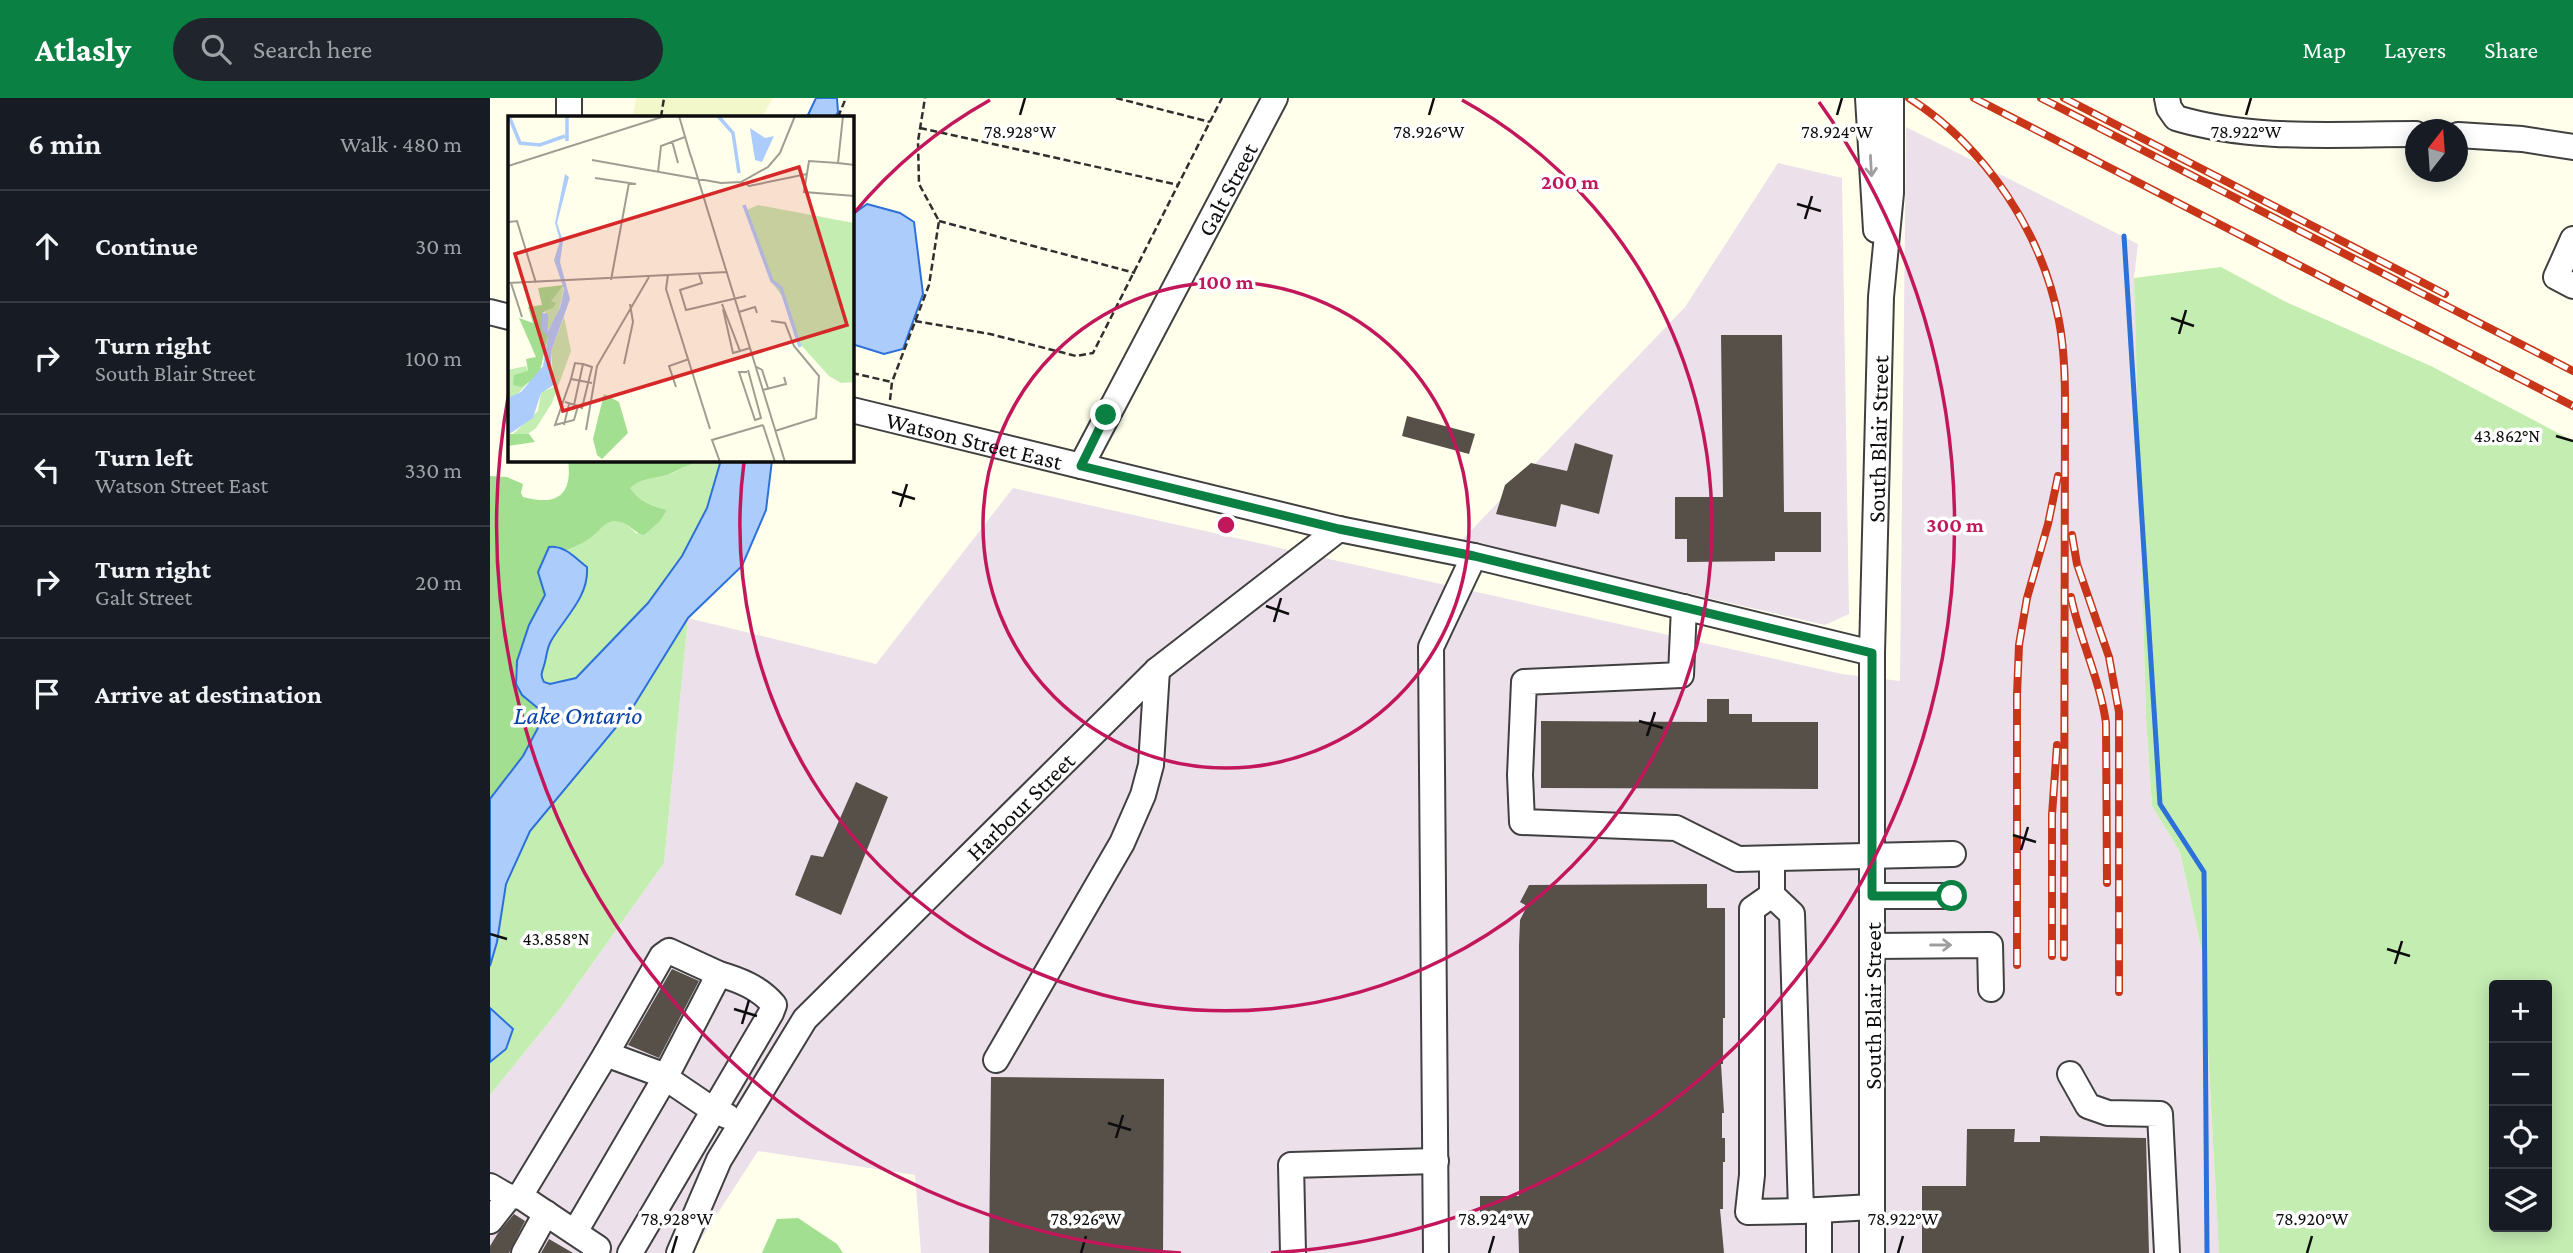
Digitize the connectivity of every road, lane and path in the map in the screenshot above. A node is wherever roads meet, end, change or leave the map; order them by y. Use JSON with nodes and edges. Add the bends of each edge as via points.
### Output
{"nodes":[{"id":1,"x":569,"y":98,"type":"edge"},
{"id":2,"x":664,"y":98,"type":"edge"},
{"id":3,"x":846,"y":98,"type":"edge"},
{"id":4,"x":925,"y":98,"type":"edge"},
{"id":5,"x":1116,"y":98,"type":"edge"},
{"id":6,"x":1222,"y":98,"type":"edge"},
{"id":7,"x":1275,"y":98,"type":"edge"},
{"id":8,"x":1868,"y":98,"type":"edge"},
{"id":9,"x":1891,"y":98,"type":"edge"},
{"id":10,"x":2167,"y":98,"type":"edge"},
{"id":11,"x":569,"y":116,"type":"edge"},
{"id":12,"x":662,"y":116,"type":"edge"},
{"id":13,"x":838,"y":116,"type":"edge"},
{"id":14,"x":1210,"y":122,"type":"junction"},
{"id":15,"x":920,"y":128,"type":"junction"},
{"id":16,"x":2405,"y":134,"type":"edge"},
{"id":17,"x":2468,"y":136,"type":"edge"},
{"id":18,"x":2573,"y":148,"type":"edge"},
{"id":19,"x":1179,"y":185,"type":"junction"},
{"id":20,"x":939,"y":221,"type":"junction"},
{"id":21,"x":2573,"y":239,"type":"edge"},
{"id":22,"x":1135,"y":273,"type":"junction"},
{"id":23,"x":2573,"y":286,"type":"edge"},
{"id":24,"x":1881,"y":297,"type":"junction"},
{"id":25,"x":490,"y":312,"type":"edge"},
{"id":26,"x":508,"y":317,"type":"edge"},
{"id":27,"x":915,"y":321,"type":"junction"},
{"id":28,"x":854,"y":373,"type":"edge"},
{"id":29,"x":892,"y":382,"type":"junction"},
{"id":30,"x":854,"y":411,"type":"edge"},
{"id":31,"x":887,"y":419,"type":"junction"},
{"id":32,"x":1081,"y":466,"type":"junction"},
{"id":33,"x":1339,"y":529,"type":"junction"},
{"id":34,"x":1474,"y":556,"type":"junction"},
{"id":35,"x":1684,"y":607,"type":"junction"},
{"id":36,"x":1872,"y":653,"type":"junction"},
{"id":37,"x":1157,"y":670,"type":"junction"},
{"id":38,"x":1953,"y":854,"type":"dead end"},
{"id":39,"x":1872,"y":855,"type":"junction"},
{"id":40,"x":1772,"y":859,"type":"junction"},
{"id":41,"x":1772,"y":895,"type":"junction"},
{"id":42,"x":1872,"y":896,"type":"junction"},
{"id":43,"x":1952,"y":896,"type":"dead end"},
{"id":44,"x":1872,"y":946,"type":"junction"},
{"id":45,"x":719,"y":974,"type":"junction"},
{"id":46,"x":1991,"y":989,"type":"dead end"},
{"id":47,"x":606,"y":1054,"type":"junction"},
{"id":48,"x":996,"y":1060,"type":"dead end"},
{"id":49,"x":2070,"y":1074,"type":"dead end"},
{"id":50,"x":665,"y":1078,"type":"junction"},
{"id":51,"x":713,"y":1110,"type":"junction"},
{"id":52,"x":741,"y":1121,"type":"junction"},
{"id":53,"x":1436,"y":1161,"type":"junction"},
{"id":54,"x":507,"y":1193,"type":"edge"},
{"id":55,"x":1872,"y":1207,"type":"junction"},
{"id":56,"x":1810,"y":1210,"type":"junction"},
{"id":57,"x":547,"y":1213,"type":"junction"},
{"id":58,"x":490,"y":1221,"type":"edge"},
{"id":59,"x":575,"y":1232,"type":"junction"},
{"id":60,"x":600,"y":1251,"type":"edge"},
{"id":61,"x":524,"y":1253,"type":"edge"},
{"id":62,"x":630,"y":1253,"type":"edge"},
{"id":63,"x":678,"y":1253,"type":"edge"},
{"id":64,"x":1293,"y":1253,"type":"edge"},
{"id":65,"x":1436,"y":1253,"type":"edge"},
{"id":66,"x":1819,"y":1253,"type":"edge"},
{"id":67,"x":1872,"y":1253,"type":"edge"},
{"id":68,"x":2167,"y":1253,"type":"edge"}],
"edges":[{"from":1,"to":11,"type":"street"},
{"from":2,"to":12,"type":"path"},
{"from":3,"to":13,"type":"path"},
{"from":4,"to":15,"type":"path"},
{"from":5,"to":14,"type":"path"},
{"from":6,"to":14,"type":"path"},
{"from":7,"to":32,"type":"street","name":"Galt Street"},
{"from":8,"to":24,"type":"street","name":"South Blair Street","one_way":true},
{"from":9,"to":24,"type":"street","name":"South Blair Street","via":[[1891,193]]},
{"from":10,"to":16,"type":"street","via":[[2176,118],[2233,131]]},
{"from":14,"to":19,"type":"path"},
{"from":15,"to":19,"type":"path"},
{"from":15,"to":20,"type":"path","via":[[919,184]]},
{"from":17,"to":18,"type":"street"},
{"from":19,"to":22,"type":"path"},
{"from":20,"to":22,"type":"path"},
{"from":20,"to":27,"type":"path","via":[[929,285]]},
{"from":21,"to":23,"type":"street","via":[[2556,277]]},
{"from":22,"to":27,"type":"path","via":[[1093,354],[1076,356]]},
{"from":24,"to":36,"type":"street","name":"South Blair Street"},
{"from":25,"to":26,"type":"street"},
{"from":27,"to":29,"type":"path"},
{"from":28,"to":29,"type":"path"},
{"from":29,"to":31,"type":"path"},
{"from":30,"to":31,"type":"street","name":"Watson Street East"},
{"from":31,"to":32,"type":"street","name":"Watson Street East"},
{"from":32,"to":33,"type":"street","name":"Watson Street East"},
{"from":33,"to":34,"type":"street","name":"Watson Street East"},
{"from":33,"to":37,"type":"street","name":"Harbour Street"},
{"from":34,"to":35,"type":"street","name":"Watson Street East"},
{"from":34,"to":53,"type":"street","via":[[1431,647]]},
{"from":35,"to":36,"type":"street","name":"Watson Street East"},
{"from":35,"to":40,"type":"street","via":[[1681,675],[1524,682],[1522,822],[1676,828],[1738,859]]},
{"from":36,"to":39,"type":"street","name":"South Blair Street"},
{"from":37,"to":48,"type":"street","via":[[1151,765],[1143,795],[1122,843]]},
{"from":37,"to":52,"type":"street","name":"Harbour Street","via":[[805,1019]]},
{"from":38,"to":39,"type":"street"},
{"from":39,"to":40,"type":"street"},
{"from":39,"to":42,"type":"street","name":"South Blair Street"},
{"from":40,"to":41,"type":"street"},
{"from":41,"to":56,"type":"street","via":[[1792,915]]},
{"from":41,"to":56,"type":"street","via":[[1752,909],[1752,1175],[1748,1212]]},
{"from":42,"to":43,"type":"street"},
{"from":42,"to":44,"type":"street","name":"South Blair Street"},
{"from":44,"to":46,"type":"street","one_way":true,"via":[[1990,945]]},
{"from":44,"to":55,"type":"street","name":"South Blair Street"},
{"from":45,"to":47,"type":"street","via":[[669,951]]},
{"from":45,"to":50,"type":"street"},
{"from":45,"to":51,"type":"street","via":[[766,994],[774,1005]]},
{"from":47,"to":50,"type":"street"},
{"from":47,"to":54,"type":"street"},
{"from":49,"to":68,"type":"street","via":[[2088,1106],[2108,1113],[2160,1114]]},
{"from":50,"to":51,"type":"street"},
{"from":50,"to":59,"type":"street"},
{"from":51,"to":52,"type":"street"},
{"from":51,"to":62,"type":"street"},
{"from":52,"to":63,"type":"street","name":"Harbour Street"},
{"from":53,"to":64,"type":"street","via":[[1292,1165]]},
{"from":53,"to":65,"type":"street"},
{"from":54,"to":57,"type":"street"},
{"from":54,"to":58,"type":"street"},
{"from":55,"to":56,"type":"street"},
{"from":55,"to":67,"type":"street","name":"South Blair Street"},
{"from":56,"to":66,"type":"street"},
{"from":57,"to":59,"type":"street"},
{"from":57,"to":61,"type":"street"},
{"from":59,"to":60,"type":"street"}]}
